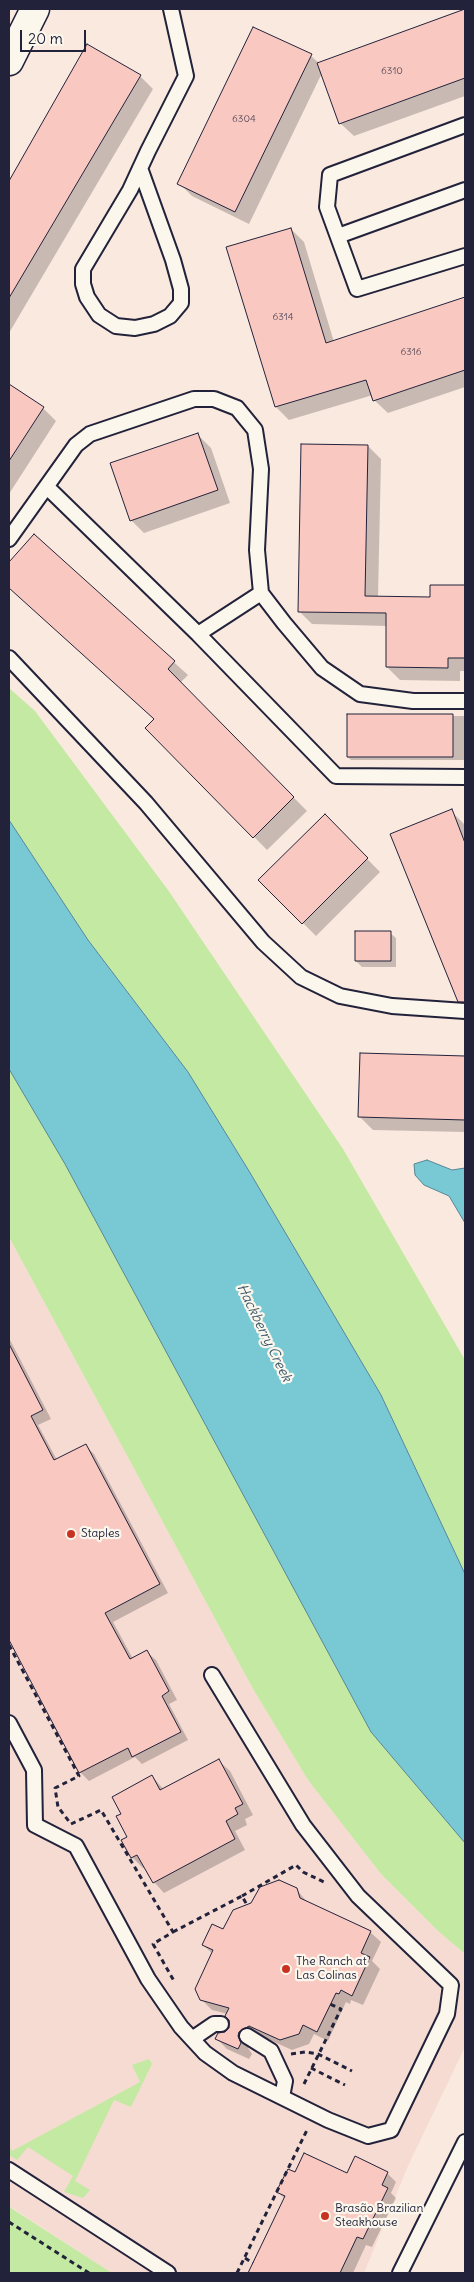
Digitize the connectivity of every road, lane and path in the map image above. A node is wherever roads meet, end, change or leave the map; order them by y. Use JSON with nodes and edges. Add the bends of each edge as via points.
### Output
{"nodes":[{"id":1,"x":35,"y":9,"type":"edge"},
{"id":2,"x":171,"y":9,"type":"edge"},
{"id":3,"x":9,"y":61,"type":"edge"},
{"id":4,"x":465,"y":125,"type":"edge"},
{"id":5,"x":140,"y":168,"type":"junction"},
{"id":6,"x":465,"y":190,"type":"edge"},
{"id":7,"x":338,"y":236,"type":"junction"},
{"id":8,"x":465,"y":256,"type":"edge"},
{"id":9,"x":47,"y":487,"type":"junction"},
{"id":10,"x":9,"y":539,"type":"edge"},
{"id":11,"x":261,"y":593,"type":"junction"},
{"id":12,"x":198,"y":634,"type":"junction"},
{"id":13,"x":9,"y":658,"type":"edge"},
{"id":14,"x":465,"y":701,"type":"edge"},
{"id":15,"x":465,"y":777,"type":"edge"},
{"id":16,"x":465,"y":1010,"type":"edge"},
{"id":17,"x":9,"y":1645,"type":"edge"},
{"id":18,"x":212,"y":1674,"type":"dead end"},
{"id":19,"x":9,"y":1723,"type":"edge"},
{"id":20,"x":312,"y":1876,"type":"dead end"},
{"id":21,"x":242,"y":1896,"type":"junction"},
{"id":22,"x":247,"y":1905,"type":"dead end"},
{"id":23,"x":173,"y":1932,"type":"junction"},
{"id":24,"x":175,"y":1984,"type":"dead end"},
{"id":25,"x":330,"y":2004,"type":"dead end"},
{"id":26,"x":221,"y":2024,"type":"dead end"},
{"id":27,"x":247,"y":2036,"type":"dead end"},
{"id":28,"x":192,"y":2039,"type":"junction"},
{"id":29,"x":318,"y":2054,"type":"junction"},
{"id":30,"x":283,"y":2056,"type":"dead end"},
{"id":31,"x":311,"y":2068,"type":"junction"},
{"id":32,"x":352,"y":2071,"type":"dead end"},
{"id":33,"x":345,"y":2085,"type":"dead end"},
{"id":34,"x":301,"y":2089,"type":"dead end"},
{"id":35,"x":282,"y":2098,"type":"junction"},
{"id":36,"x":315,"y":2114,"type":"junction"},
{"id":37,"x":465,"y":2142,"type":"edge"},
{"id":38,"x":9,"y":2170,"type":"edge"},
{"id":39,"x":9,"y":2222,"type":"edge"},
{"id":40,"x":245,"y":2258,"type":"junction"},
{"id":41,"x":254,"y":2263,"type":"dead end"},
{"id":42,"x":90,"y":2273,"type":"edge"},
{"id":43,"x":168,"y":2273,"type":"edge"},
{"id":44,"x":237,"y":2273,"type":"edge"},
{"id":45,"x":400,"y":2273,"type":"edge"}],
"edges":[{"from":1,"to":3,"type":"main road"},
{"from":2,"to":5,"type":"lane","via":[[186,76]]},
{"from":4,"to":7,"type":"lane","via":[[330,175],[327,208]]},
{"from":5,"to":5,"type":"lane","via":[[83,269],[87,297],[99,315],[116,326],[135,328],[170,316],[181,303],[173,260]]},
{"from":6,"to":7,"type":"lane"},
{"from":7,"to":8,"type":"lane","via":[[357,290]]},
{"from":9,"to":10,"type":"lane"},
{"from":9,"to":11,"type":"lane","via":[[76,445],[90,434],[194,399],[214,399],[237,408],[255,430],[261,469],[257,550]]},
{"from":9,"to":12,"type":"lane"},
{"from":11,"to":12,"type":"lane"},
{"from":11,"to":14,"type":"lane","via":[[322,668],[360,694],[413,701]]},
{"from":12,"to":15,"type":"lane","via":[[336,776]]},
{"from":13,"to":16,"type":"lane","via":[[146,803],[263,942],[301,977],[340,996],[392,1006]]},
{"from":17,"to":23,"type":"path","via":[[79,1776],[55,1788],[58,1807],[71,1824],[101,1810]]},
{"from":18,"to":36,"type":"lane","via":[[302,1825],[358,1896],[450,1985],[447,2014],[391,2130],[368,2136]]},
{"from":19,"to":28,"type":"lane","via":[[34,1770],[35,1825],[76,1846],[148,1979]]},
{"from":20,"to":21,"type":"path","via":[[296,1865]]},
{"from":21,"to":22,"type":"path"},
{"from":21,"to":23,"type":"path"},
{"from":23,"to":24,"type":"path","via":[[153,1944]]},
{"from":25,"to":29,"type":"path","via":[[341,2009]]},
{"from":26,"to":28,"type":"lane","via":[[214,2024]]},
{"from":27,"to":35,"type":"lane","via":[[271,2051],[284,2081]]},
{"from":28,"to":35,"type":"lane","via":[[233,2073]]},
{"from":29,"to":30,"type":"path","via":[[305,2052]]},
{"from":29,"to":31,"type":"path"},
{"from":29,"to":32,"type":"path"},
{"from":31,"to":33,"type":"path"},
{"from":31,"to":34,"type":"path"},
{"from":35,"to":36,"type":"lane"},
{"from":36,"to":40,"type":"path"},
{"from":37,"to":45,"type":"lane"},
{"from":38,"to":43,"type":"lane"},
{"from":39,"to":42,"type":"path"},
{"from":40,"to":41,"type":"path"},
{"from":40,"to":44,"type":"path"}]}
